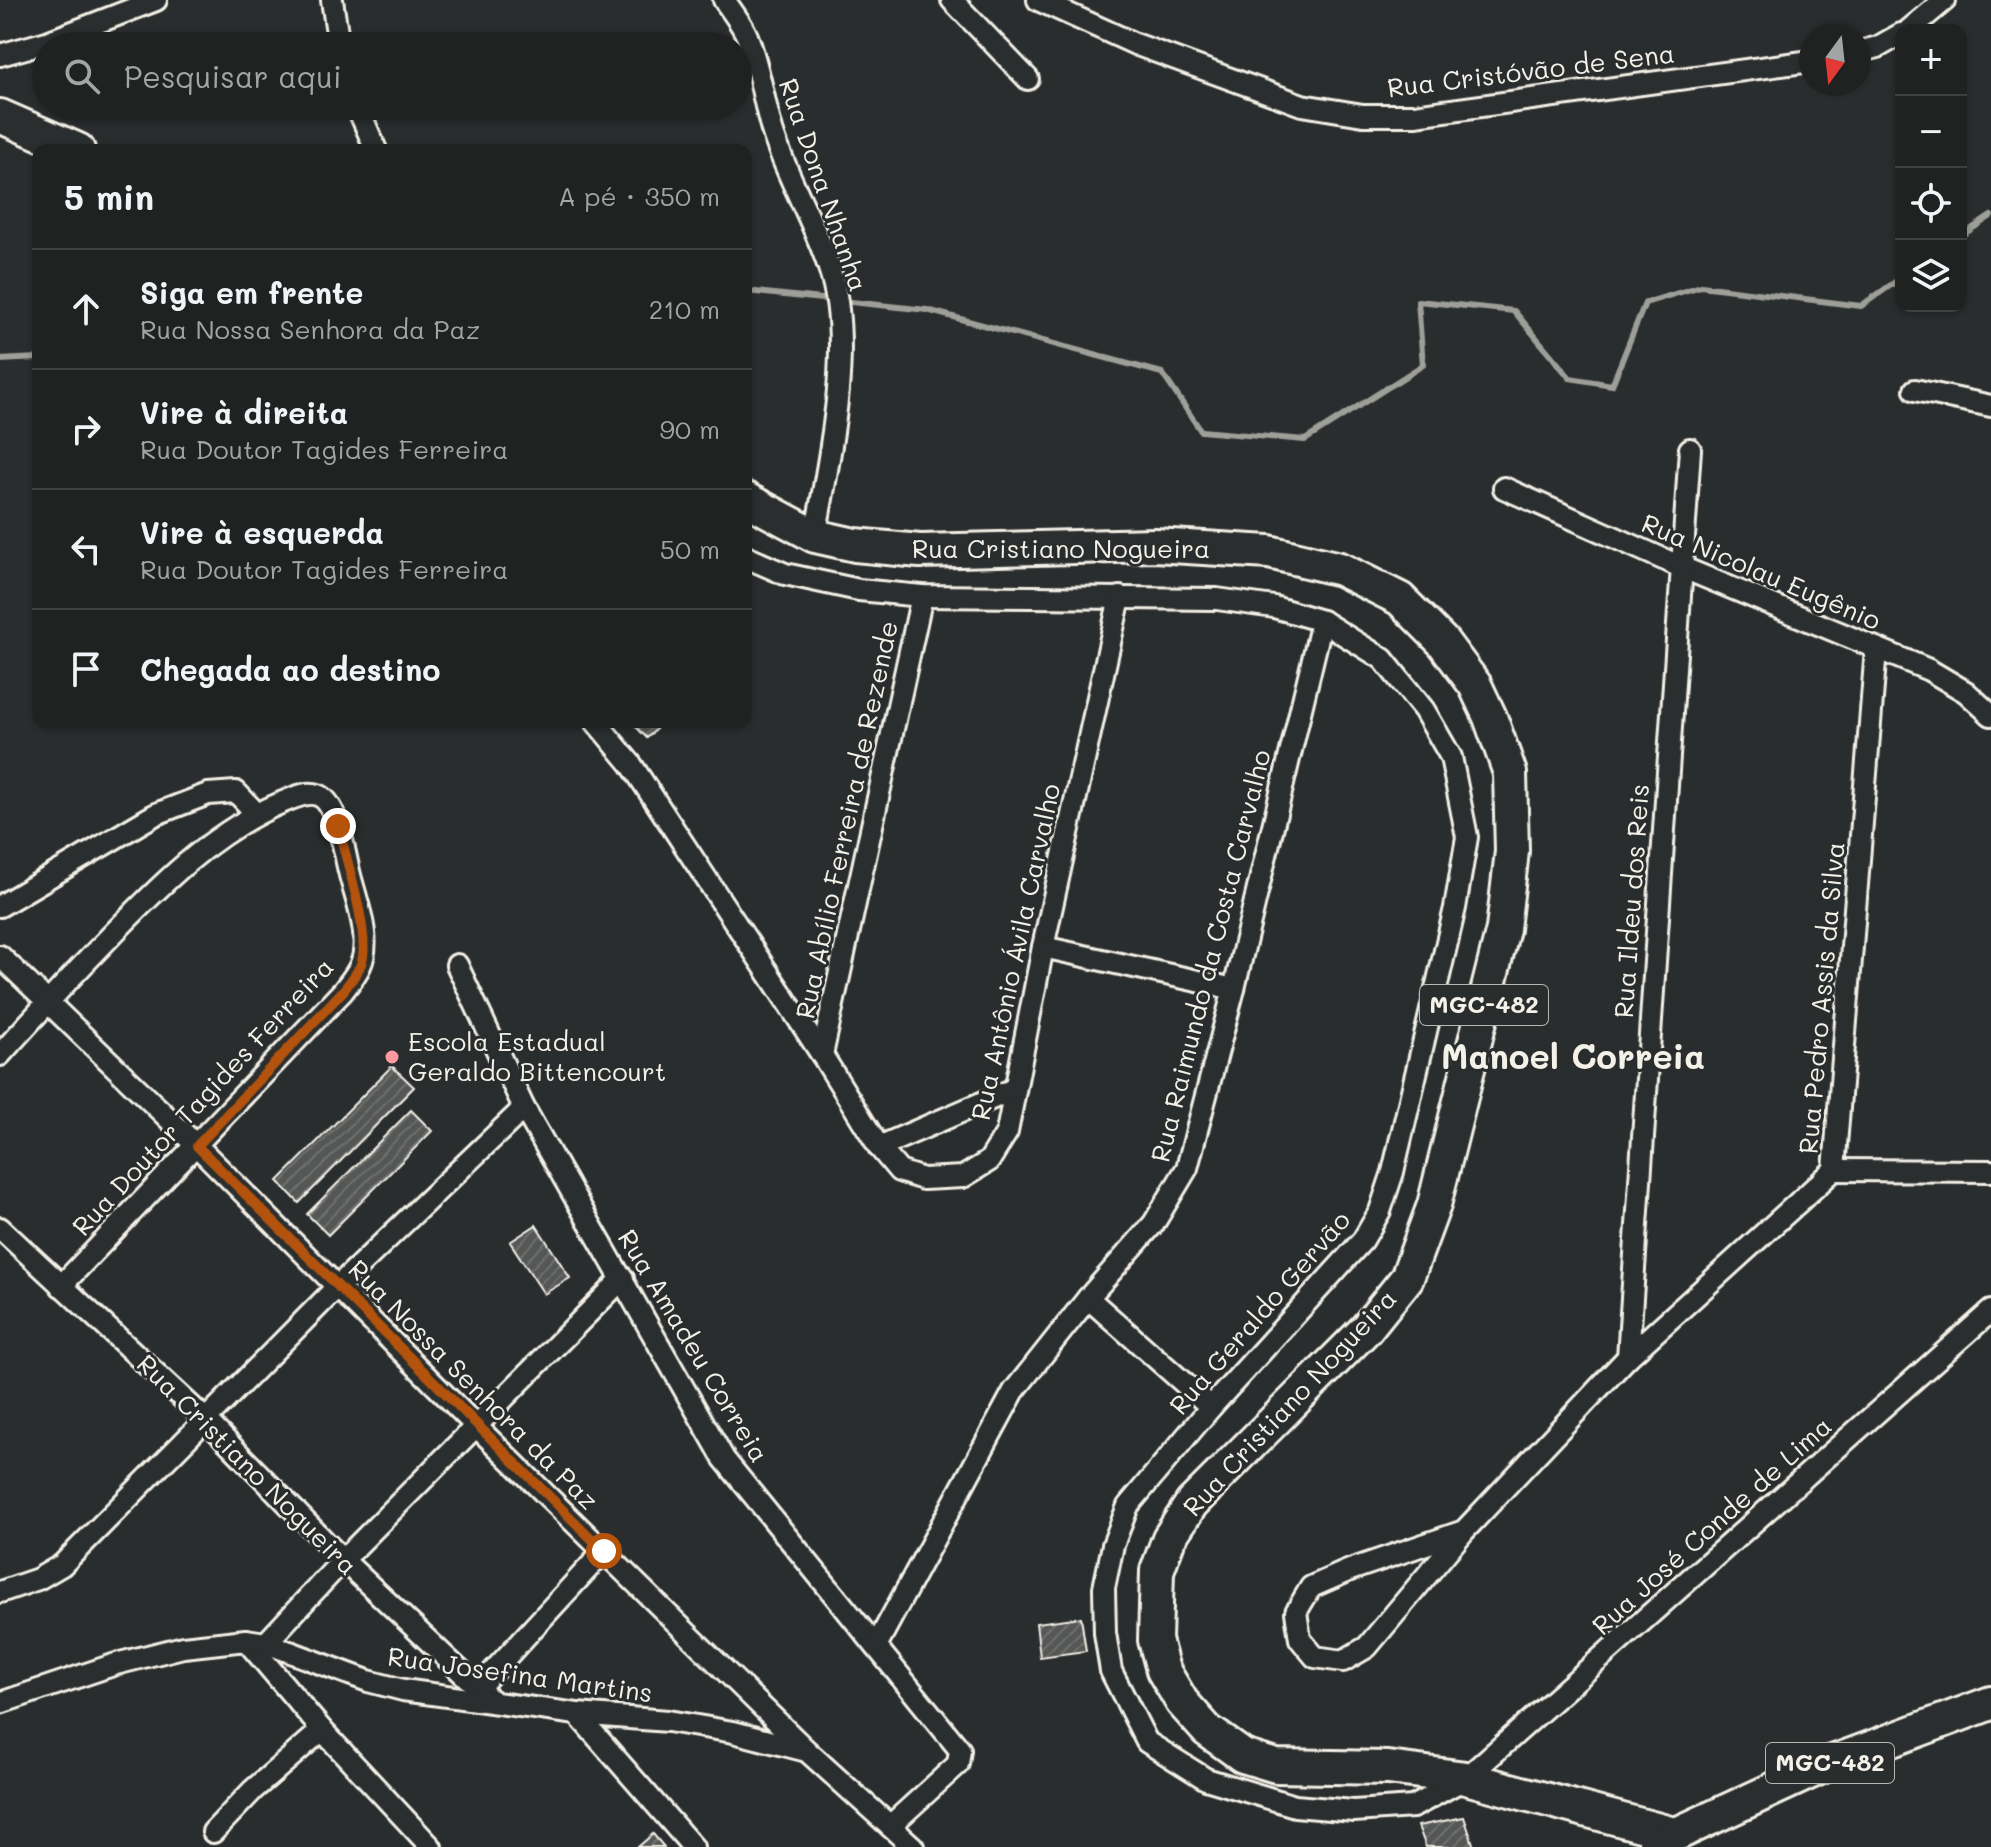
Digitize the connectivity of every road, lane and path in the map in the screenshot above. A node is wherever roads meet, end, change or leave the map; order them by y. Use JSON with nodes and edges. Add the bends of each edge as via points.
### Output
{"nodes":[{"id":1,"x":156,"y":0,"type":"edge"},
{"id":2,"x":332,"y":0,"type":"edge"},
{"id":3,"x":724,"y":0,"type":"edge"},
{"id":4,"x":952,"y":0,"type":"edge"},
{"id":5,"x":1038,"y":0,"type":"edge"},
{"id":6,"x":1945,"y":0,"type":"edge"},
{"id":7,"x":1916,"y":24,"type":"edge"},
{"id":8,"x":73,"y":32,"type":"edge"},
{"id":9,"x":337,"y":32,"type":"edge"},
{"id":10,"x":744,"y":32,"type":"edge"},
{"id":11,"x":1895,"y":37,"type":"edge"},
{"id":12,"x":32,"y":46,"type":"edge"},
{"id":13,"x":1871,"y":49,"type":"edge"},
{"id":14,"x":0,"y":55,"type":"edge"},
{"id":15,"x":752,"y":56,"type":"edge"},
{"id":16,"x":1799,"y":63,"type":"edge"},
{"id":17,"x":1028,"y":79,"type":"dead end"},
{"id":18,"x":0,"y":116,"type":"edge"},
{"id":19,"x":363,"y":120,"type":"edge"},
{"id":20,"x":64,"y":144,"type":"edge"},
{"id":21,"x":373,"y":144,"type":"edge"},
{"id":22,"x":1915,"y":390,"type":"dead end"},
{"id":23,"x":1991,"y":406,"type":"edge"},
{"id":24,"x":1690,"y":449,"type":"dead end"},
{"id":25,"x":1504,"y":488,"type":"dead end"},
{"id":26,"x":752,"y":502,"type":"edge"},
{"id":27,"x":815,"y":536,"type":"junction"},
{"id":28,"x":752,"y":560,"type":"edge"},
{"id":29,"x":1681,"y":567,"type":"junction"},
{"id":30,"x":922,"y":596,"type":"junction"},
{"id":31,"x":1120,"y":597,"type":"junction"},
{"id":32,"x":1322,"y":621,"type":"junction"},
{"id":33,"x":1876,"y":649,"type":"junction"},
{"id":34,"x":1991,"y":715,"type":"edge"},
{"id":35,"x":601,"y":728,"type":"edge"},
{"id":36,"x":256,"y":813,"type":"junction"},
{"id":37,"x":0,"y":906,"type":"edge"},
{"id":38,"x":1043,"y":947,"type":"junction"},
{"id":39,"x":0,"y":956,"type":"edge"},
{"id":40,"x":457,"y":965,"type":"dead end"},
{"id":41,"x":1234,"y":989,"type":"junction"},
{"id":42,"x":47,"y":1002,"type":"junction"},
{"id":43,"x":0,"y":1055,"type":"edge"},
{"id":44,"x":822,"y":1055,"type":"junction"},
{"id":45,"x":1014,"y":1089,"type":"junction"},
{"id":46,"x":524,"y":1108,"type":"junction"},
{"id":47,"x":197,"y":1146,"type":"junction"},
{"id":48,"x":879,"y":1147,"type":"junction"},
{"id":49,"x":1834,"y":1170,"type":"junction"},
{"id":50,"x":1991,"y":1171,"type":"edge"},
{"id":51,"x":0,"y":1228,"type":"edge"},
{"id":52,"x":623,"y":1278,"type":"junction"},
{"id":53,"x":61,"y":1286,"type":"junction"},
{"id":54,"x":337,"y":1287,"type":"junction"},
{"id":55,"x":1088,"y":1298,"type":"junction"},
{"id":56,"x":1990,"y":1316,"type":"edge"},
{"id":57,"x":1628,"y":1357,"type":"junction"},
{"id":58,"x":1211,"y":1407,"type":"junction"},
{"id":59,"x":206,"y":1420,"type":"junction"},
{"id":60,"x":475,"y":1425,"type":"junction"},
{"id":61,"x":1464,"y":1531,"type":"junction"},
{"id":62,"x":604,"y":1551,"type":"junction"},
{"id":63,"x":343,"y":1560,"type":"junction"},
{"id":64,"x":0,"y":1592,"type":"edge"},
{"id":65,"x":246,"y":1640,"type":"junction"},
{"id":66,"x":266,"y":1643,"type":"junction"},
{"id":67,"x":876,"y":1646,"type":"junction"},
{"id":68,"x":477,"y":1689,"type":"junction"},
{"id":69,"x":0,"y":1703,"type":"edge"},
{"id":70,"x":493,"y":1703,"type":"junction"},
{"id":71,"x":1991,"y":1703,"type":"edge"},
{"id":72,"x":577,"y":1714,"type":"junction"},
{"id":73,"x":322,"y":1730,"type":"junction"},
{"id":74,"x":807,"y":1751,"type":"junction"},
{"id":75,"x":1466,"y":1778,"type":"junction"},
{"id":76,"x":1610,"y":1815,"type":"junction"},
{"id":77,"x":890,"y":1826,"type":"junction"},
{"id":78,"x":213,"y":1832,"type":"dead end"},
{"id":79,"x":1662,"y":1840,"type":"edge"},
{"id":80,"x":431,"y":1847,"type":"edge"},
{"id":81,"x":693,"y":1847,"type":"edge"},
{"id":82,"x":913,"y":1847,"type":"edge"},
{"id":83,"x":1622,"y":1847,"type":"edge"}],
"edges":[{"from":1,"to":8,"type":"street"},
{"from":2,"to":9,"type":"street"},
{"from":3,"to":10,"type":"street","name":"Rua Dona Nhanha"},
{"from":4,"to":17,"type":"street"},
{"from":5,"to":16,"type":"street","name":"Rua Cristóvão de Sena","via":[[1240,84],[1302,105],[1363,115],[1415,115]]},
{"from":6,"to":7,"type":"street"},
{"from":11,"to":13,"type":"street"},
{"from":12,"to":14,"type":"street"},
{"from":15,"to":27,"type":"street","name":"Rua Dona Nhanha","via":[[781,156],[832,275],[841,326],[836,400]]},
{"from":18,"to":20,"type":"highway"},
{"from":19,"to":21,"type":"street"},
{"from":22,"to":23,"type":"street"},
{"from":24,"to":29,"type":"street","name":"Rua Ildeu dos Reis"},
{"from":25,"to":29,"type":"street","name":"Rua Nicolau Eugênio"},
{"from":26,"to":27,"type":"highway","name":"Rua Cristiano Nogueira","number":"MGC-482"},
{"from":27,"to":75,"type":"highway","name":"Rua Cristiano Nogueira","number":"MGC-482","via":[[920,551],[1155,545],[1269,552],[1340,569],[1400,599],[1443,642],[1475,685],[1510,773],[1512,851],[1503,929],[1434,1205],[1407,1278],[1374,1319],[1192,1503],[1169,1538],[1157,1571],[1154,1605],[1163,1670],[1207,1730],[1243,1756],[1276,1766],[1388,1768]]},
{"from":28,"to":30,"type":"street","name":"Rua Geraldo Gervão","via":[[785,574],[859,590]]},
{"from":29,"to":33,"type":"street","name":"Rua Nicolau Eugênio"},
{"from":29,"to":57,"type":"street","name":"Rua Ildeu dos Reis"},
{"from":30,"to":31,"type":"street","name":"Rua Geraldo Gervão"},
{"from":30,"to":44,"type":"street","name":"Rua Abílio Ferreira de Rezende"},
{"from":31,"to":32,"type":"street","name":"Rua Geraldo Gervão","via":[[1217,599]]},
{"from":31,"to":38,"type":"street","name":"Rua Antônio Ávila Carvalho"},
{"from":32,"to":41,"type":"street","name":"Rua Raimundo da Costa Carvalho"},
{"from":32,"to":58,"type":"street","name":"Rua Geraldo Gervão","via":[[1383,659],[1424,710],[1451,757],[1467,837],[1448,939],[1380,1211],[1363,1240]]},
{"from":33,"to":34,"type":"street","name":"Rua Nicolau Eugênio","via":[[1929,670]]},
{"from":33,"to":49,"type":"street","name":"Rua Pedro Assis da Silva"},
{"from":35,"to":44,"type":"street","name":"Rua Antônio Ávila Carvalho","via":[[631,764]]},
{"from":36,"to":37,"type":"street","via":[[236,792],[208,794],[156,814]]},
{"from":36,"to":42,"type":"street","via":[[186,862]]},
{"from":36,"to":47,"type":"street","name":"Rua Doutor Tagides Ferreira","via":[[298,796],[322,797],[338,826],[364,949],[361,964],[343,991]]},
{"from":38,"to":41,"type":"street"},
{"from":38,"to":45,"type":"street","name":"Rua Antônio Ávila Carvalho"},
{"from":39,"to":42,"type":"street","name":"Rua Nossa Senhora da Paz"},
{"from":40,"to":46,"type":"street","name":"Rua Amadeu Correia"},
{"from":41,"to":55,"type":"street","name":"Rua Raimundo da Costa Carvalho","via":[[1187,1168],[1154,1223]]},
{"from":42,"to":43,"type":"street"},
{"from":42,"to":47,"type":"street","name":"Rua Nossa Senhora da Paz"},
{"from":44,"to":48,"type":"street","name":"Rua Antônio Ávila Carvalho"},
{"from":45,"to":48,"type":"street"},
{"from":45,"to":48,"type":"street","name":"Rua Antônio Ávila Carvalho","via":[[1007,1132],[989,1161],[963,1177],[923,1179],[899,1171]]},
{"from":46,"to":52,"type":"street","name":"Rua Amadeu Correia"},
{"from":46,"to":54,"type":"street"},
{"from":47,"to":53,"type":"street","name":"Rua Doutor Tagides Ferreira"},
{"from":47,"to":54,"type":"street","name":"Rua Nossa Senhora da Paz"},
{"from":49,"to":50,"type":"street"},
{"from":49,"to":57,"type":"street","name":"Rua Pedro Assis da Silva"},
{"from":51,"to":53,"type":"street","name":"Rua Cristiano Nogueira"},
{"from":52,"to":60,"type":"street"},
{"from":52,"to":67,"type":"street","name":"Rua Amadeu Correia","via":[[724,1459]]},
{"from":53,"to":59,"type":"street","name":"Rua Cristiano Nogueira"},
{"from":54,"to":59,"type":"street"},
{"from":54,"to":60,"type":"street","name":"Rua Nossa Senhora da Paz"},
{"from":55,"to":58,"type":"street"},
{"from":55,"to":67,"type":"street","name":"Rua Raimundo da Costa Carvalho","via":[[1014,1391]]},
{"from":56,"to":75,"type":"street","name":"Rua José Conde de Lima"},
{"from":57,"to":61,"type":"street"},
{"from":58,"to":75,"type":"street","name":"Rua Geraldo Gervão","via":[[1128,1506],[1104,1588],[1111,1671],[1147,1742],[1206,1779],[1295,1806],[1354,1811],[1413,1807]]},
{"from":59,"to":63,"type":"street","name":"Rua Cristiano Nogueira"},
{"from":59,"to":64,"type":"street","via":[[62,1565]]},
{"from":60,"to":62,"type":"street","name":"Rua Nossa Senhora da Paz"},
{"from":60,"to":63,"type":"street"},
{"from":61,"to":61,"type":"street","via":[[1367,1647],[1343,1661],[1315,1657],[1300,1639],[1296,1612],[1311,1587]]},
{"from":62,"to":68,"type":"street"},
{"from":62,"to":74,"type":"street","name":"Rua Nossa Senhora da Paz"},
{"from":63,"to":66,"type":"street"},
{"from":63,"to":68,"type":"street","name":"Rua Cristiano Nogueira"},
{"from":65,"to":66,"type":"street","name":"Rua Josefina Martins"},
{"from":65,"to":69,"type":"street","name":"Rua Josefina Martins","via":[[183,1647],[116,1664]]},
{"from":65,"to":73,"type":"street"},
{"from":66,"to":70,"type":"street","name":"Rua Josefina Martins","via":[[368,1681]]},
{"from":67,"to":77,"type":"street","name":"Rua Amadeu Correia","via":[[961,1757]]},
{"from":68,"to":70,"type":"street","name":"Rua Cristiano Nogueira"},
{"from":70,"to":72,"type":"street","name":"Rua Josefina Martins"},
{"from":71,"to":79,"type":"highway","number":"MGC-482","via":[[1830,1763]]},
{"from":72,"to":74,"type":"street","name":"Rua Josefina Martins","via":[[668,1721]]},
{"from":72,"to":81,"type":"street"},
{"from":73,"to":78,"type":"street"},
{"from":73,"to":80,"type":"street"},
{"from":74,"to":77,"type":"street","name":"Rua Nossa Senhora da Paz"},
{"from":75,"to":76,"type":"highway","number":"MGC-482"},
{"from":76,"to":79,"type":"highway","number":"MGC-482"},
{"from":76,"to":83,"type":"highway"},
{"from":77,"to":82,"type":"street","name":"Rua Nossa Senhora da Paz"}]}
